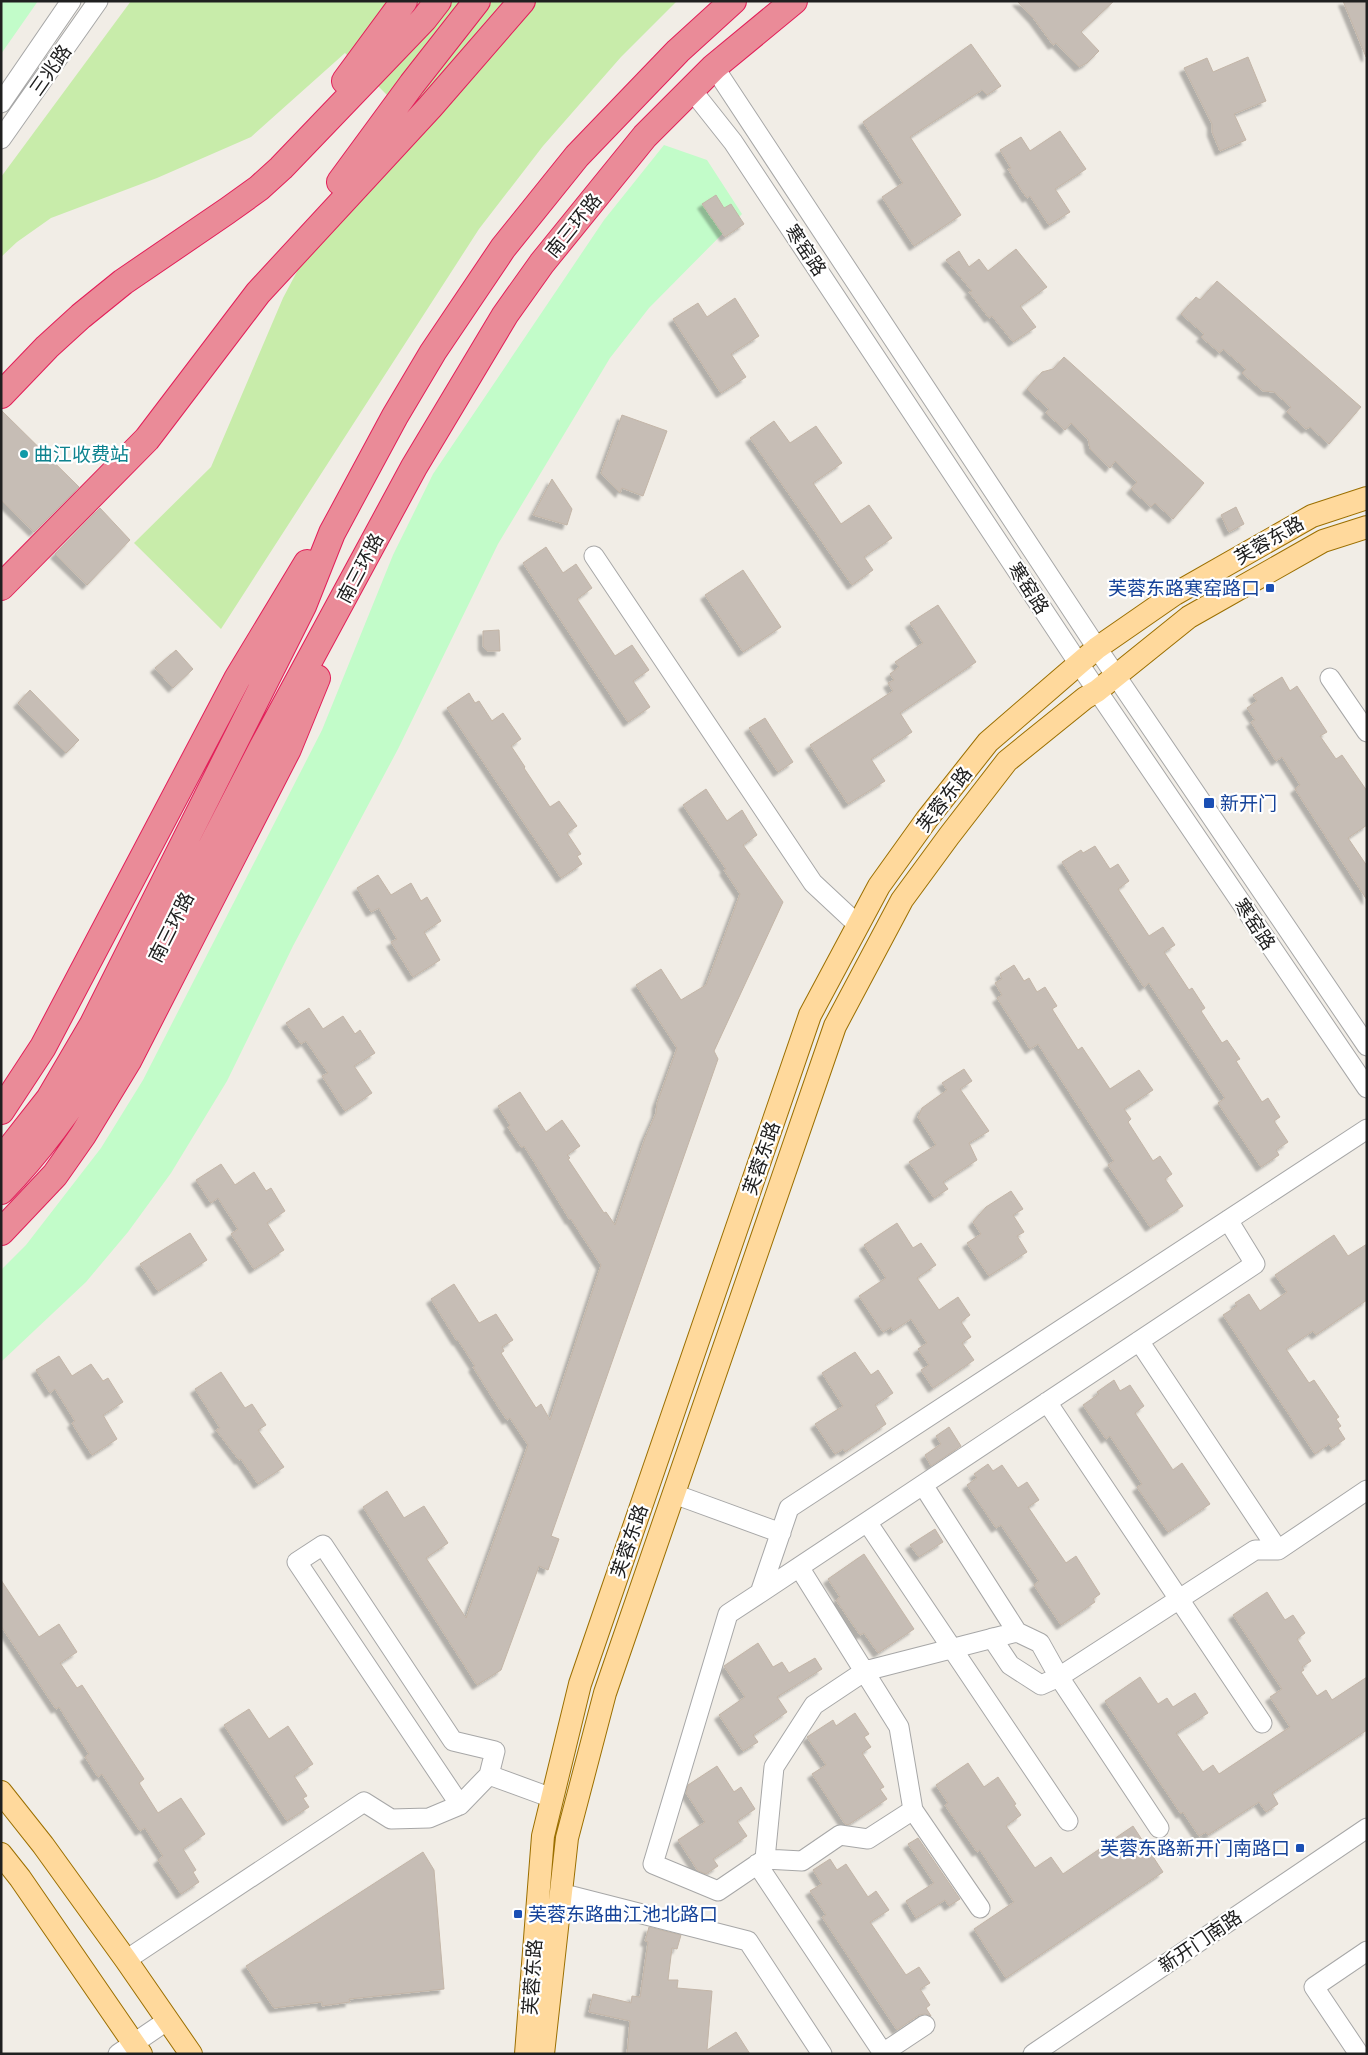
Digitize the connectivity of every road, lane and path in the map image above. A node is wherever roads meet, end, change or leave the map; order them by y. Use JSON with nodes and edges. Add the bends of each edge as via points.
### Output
{"nodes":[{"id":1,"x":71,"y":1,"type":"edge"},
{"id":2,"x":98,"y":1,"type":"edge"},
{"id":3,"x":404,"y":1,"type":"edge"},
{"id":4,"x":438,"y":1,"type":"edge"},
{"id":5,"x":477,"y":1,"type":"edge"},
{"id":6,"x":522,"y":1,"type":"edge"},
{"id":7,"x":733,"y":1,"type":"edge"},
{"id":8,"x":794,"y":1,"type":"edge"},
{"id":9,"x":714,"y":67,"type":"junction"},
{"id":10,"x":691,"y":89,"type":"junction"},
{"id":11,"x":1,"y":103,"type":"edge"},
{"id":12,"x":1,"y":140,"type":"edge"},
{"id":13,"x":281,"y":168,"type":"junction"},
{"id":14,"x":276,"y":272,"type":"junction"},
{"id":15,"x":1,"y":395,"type":"edge"},
{"id":16,"x":1367,"y":498,"type":"edge"},
{"id":17,"x":1367,"y":527,"type":"edge"},
{"id":18,"x":332,"y":533,"type":"junction"},
{"id":19,"x":594,"y":556,"type":"dead end"},
{"id":20,"x":365,"y":559,"type":"junction"},
{"id":21,"x":1,"y":587,"type":"edge"},
{"id":22,"x":1097,"y":648,"type":"junction"},
{"id":23,"x":1080,"y":665,"type":"junction"},
{"id":24,"x":1116,"y":675,"type":"junction"},
{"id":25,"x":1330,"y":678,"type":"dead end"},
{"id":26,"x":1097,"y":691,"type":"junction"},
{"id":27,"x":1367,"y":732,"type":"edge"},
{"id":28,"x":858,"y":925,"type":"junction"},
{"id":29,"x":1367,"y":1046,"type":"edge"},
{"id":30,"x":1367,"y":1088,"type":"edge"},
{"id":31,"x":1,"y":1111,"type":"edge"},
{"id":32,"x":1367,"y":1128,"type":"edge"},
{"id":33,"x":1,"y":1160,"type":"edge"},
{"id":34,"x":1,"y":1191,"type":"edge"},
{"id":35,"x":1228,"y":1220,"type":"junction"},
{"id":36,"x":1,"y":1232,"type":"edge"},
{"id":37,"x":1139,"y":1341,"type":"junction"},
{"id":38,"x":1047,"y":1402,"type":"junction"},
{"id":39,"x":923,"y":1485,"type":"junction"},
{"id":40,"x":1367,"y":1490,"type":"edge"},
{"id":41,"x":674,"y":1494,"type":"junction"},
{"id":42,"x":867,"y":1522,"type":"junction"},
{"id":43,"x":781,"y":1533,"type":"junction"},
{"id":44,"x":1278,"y":1550,"type":"junction"},
{"id":45,"x":799,"y":1567,"type":"junction"},
{"id":46,"x":760,"y":1593,"type":"junction"},
{"id":47,"x":1179,"y":1599,"type":"junction"},
{"id":48,"x":1017,"y":1632,"type":"junction"},
{"id":49,"x":992,"y":1638,"type":"junction"},
{"id":50,"x":953,"y":1648,"type":"junction"},
{"id":51,"x":865,"y":1671,"type":"junction"},
{"id":52,"x":1059,"y":1677,"type":"junction"},
{"id":53,"x":1262,"y":1723,"type":"dead end"},
{"id":54,"x":488,"y":1775,"type":"junction"},
{"id":55,"x":1,"y":1792,"type":"edge"},
{"id":56,"x":552,"y":1798,"type":"junction"},
{"id":57,"x":460,"y":1805,"type":"junction"},
{"id":58,"x":913,"y":1810,"type":"junction"},
{"id":59,"x":1068,"y":1821,"type":"dead end"},
{"id":60,"x":1159,"y":1828,"type":"dead end"},
{"id":61,"x":1367,"y":1828,"type":"edge"},
{"id":62,"x":1,"y":1854,"type":"edge"},
{"id":63,"x":761,"y":1862,"type":"junction"},
{"id":64,"x":560,"y":1893,"type":"junction"},
{"id":65,"x":980,"y":1908,"type":"dead end"},
{"id":66,"x":1367,"y":1951,"type":"edge"},
{"id":67,"x":126,"y":1960,"type":"junction"},
{"id":68,"x":168,"y":2020,"type":"junction"},
{"id":69,"x":925,"y":2025,"type":"dead end"},
{"id":70,"x":131,"y":2050,"type":"edge"},
{"id":71,"x":191,"y":2054,"type":"edge"},
{"id":72,"x":526,"y":2054,"type":"edge"},
{"id":73,"x":543,"y":2054,"type":"edge"},
{"id":74,"x":822,"y":2054,"type":"edge"},
{"id":75,"x":1033,"y":2054,"type":"edge"},
{"id":76,"x":1359,"y":2054,"type":"edge"}],
"edges":[{"from":1,"to":11,"type":"street","name":"三兆路"},
{"from":2,"to":12,"type":"street","name":"三兆路"},
{"from":3,"to":13,"type":"highway"},
{"from":4,"to":13,"type":"highway"},
{"from":5,"to":14,"type":"highway","via":[[412,84]]},
{"from":6,"to":14,"type":"highway","via":[[430,107]]},
{"from":7,"to":18,"type":"highway","name":"南三环路","via":[[678,51],[577,156],[503,248],[433,352]]},
{"from":8,"to":9,"type":"highway","name":"南三环路"},
{"from":9,"to":10,"type":"highway","name":"南三环路"},
{"from":9,"to":22,"type":"street","name":"寒窑路"},
{"from":10,"to":20,"type":"highway","name":"南三环路","via":[[645,136],[542,263],[505,315],[414,467]]},
{"from":10,"to":23,"type":"street","name":"寒窑路","via":[[733,142]]},
{"from":13,"to":15,"type":"highway","via":[[228,211],[123,282],[54,341]]},
{"from":14,"to":21,"type":"highway","via":[[147,439]]},
{"from":16,"to":22,"type":"main road","name":"芙蓉东路","via":[[1312,516],[1175,594]]},
{"from":17,"to":24,"type":"main road","name":"芙蓉东路","via":[[1322,541],[1189,617]]},
{"from":18,"to":31,"type":"highway","via":[[310,558],[236,679],[52,1031]]},
{"from":18,"to":33,"type":"highway","name":"南三环路","via":[[304,606],[80,1046],[49,1099]]},
{"from":19,"to":28,"type":"street","via":[[813,883]]},
{"from":20,"to":34,"type":"highway","name":"南三环路","via":[[262,748],[104,1055],[52,1132]]},
{"from":20,"to":36,"type":"highway","via":[[288,749],[128,1061],[55,1175]]},
{"from":22,"to":23,"type":"main road","name":"芙蓉东路"},
{"from":22,"to":24,"type":"street","name":"寒窑路"},
{"from":23,"to":26,"type":"street","name":"寒窑路"},
{"from":23,"to":28,"type":"main road","name":"芙蓉东路","via":[[988,742],[879,886]]},
{"from":24,"to":26,"type":"main road","name":"芙蓉东路"},
{"from":24,"to":29,"type":"street","name":"寒窑路"},
{"from":25,"to":27,"type":"street"},
{"from":26,"to":30,"type":"street","name":"寒窑路"},
{"from":26,"to":41,"type":"main road","name":"芙蓉东路","via":[[1007,761],[966,813],[902,900],[834,1026]]},
{"from":28,"to":56,"type":"main road","name":"芙蓉东路","via":[[810,1016],[580,1684]]},
{"from":32,"to":35,"type":"street"},
{"from":35,"to":37,"type":"street","via":[[1255,1264]]},
{"from":35,"to":43,"type":"street","via":[[789,1508]]},
{"from":37,"to":38,"type":"street"},
{"from":37,"to":44,"type":"street"},
{"from":38,"to":39,"type":"street"},
{"from":38,"to":47,"type":"street"},
{"from":39,"to":42,"type":"street"},
{"from":39,"to":48,"type":"street"},
{"from":40,"to":44,"type":"street"},
{"from":41,"to":43,"type":"street"},
{"from":41,"to":64,"type":"main road","name":"芙蓉东路","via":[[605,1692],[566,1838]]},
{"from":42,"to":45,"type":"street"},
{"from":42,"to":50,"type":"street"},
{"from":43,"to":46,"type":"street"},
{"from":44,"to":47,"type":"street","via":[[1255,1550]]},
{"from":45,"to":46,"type":"street"},
{"from":45,"to":51,"type":"street"},
{"from":46,"to":63,"type":"street","via":[[728,1614],[653,1864],[718,1891]]},
{"from":47,"to":52,"type":"street"},
{"from":47,"to":53,"type":"street"},
{"from":48,"to":49,"type":"street"},
{"from":48,"to":52,"type":"street","via":[[1040,1643]]},
{"from":49,"to":50,"type":"street"},
{"from":49,"to":52,"type":"street","via":[[1010,1665],[1041,1685]]},
{"from":50,"to":51,"type":"street"},
{"from":50,"to":59,"type":"street"},
{"from":51,"to":58,"type":"street","via":[[899,1727]]},
{"from":51,"to":63,"type":"street","via":[[814,1705],[774,1767]]},
{"from":52,"to":60,"type":"street"},
{"from":54,"to":56,"type":"street"},
{"from":54,"to":57,"type":"street"},
{"from":54,"to":57,"type":"street","via":[[495,1751],[453,1741],[323,1545],[297,1562]]},
{"from":55,"to":67,"type":"main road"},
{"from":56,"to":72,"type":"main road","name":"芙蓉东路","via":[[543,1836]]},
{"from":57,"to":67,"type":"street","via":[[429,1818],[390,1819],[364,1802]]},
{"from":58,"to":63,"type":"street","via":[[868,1839],[840,1835],[802,1861]]},
{"from":58,"to":65,"type":"street"},
{"from":61,"to":75,"type":"street","name":"新开门南路"},
{"from":62,"to":70,"type":"main road","via":[[20,1878]]},
{"from":63,"to":69,"type":"street","via":[[883,2053]]},
{"from":64,"to":73,"type":"main road","name":"芙蓉东路"},
{"from":64,"to":74,"type":"street","via":[[748,1941]]},
{"from":66,"to":76,"type":"street","via":[[1314,1987]]},
{"from":67,"to":68,"type":"main road"},
{"from":68,"to":70,"type":"street"},
{"from":68,"to":71,"type":"main road"}]}
